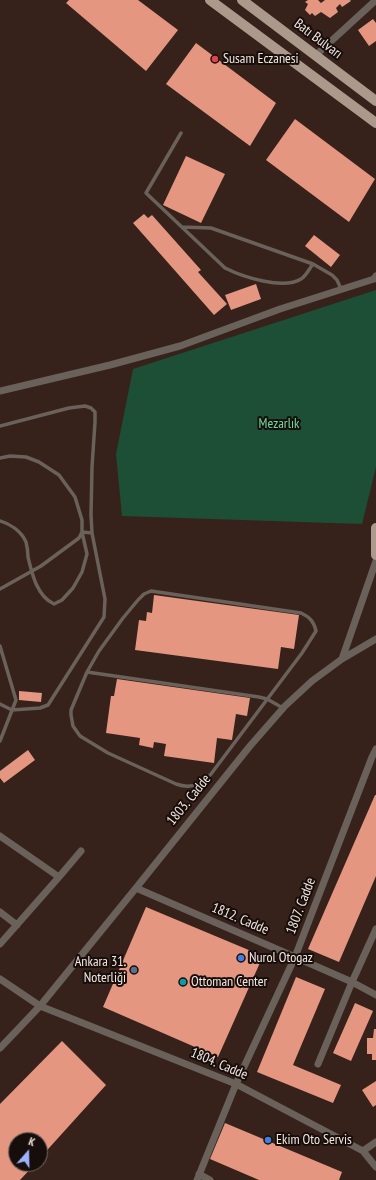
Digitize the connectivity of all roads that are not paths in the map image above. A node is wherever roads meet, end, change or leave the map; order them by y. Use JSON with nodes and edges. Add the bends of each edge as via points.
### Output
{"nodes":[{"id":1,"x":210,"y":0,"type":"edge"},
{"id":2,"x":242,"y":0,"type":"edge"},
{"id":3,"x":376,"y":0,"type":"edge"},
{"id":4,"x":316,"y":55,"type":"junction"},
{"id":5,"x":376,"y":101,"type":"edge"},
{"id":6,"x":376,"y":123,"type":"edge"},
{"id":7,"x":181,"y":133,"type":"dead end"},
{"id":8,"x":182,"y":227,"type":"junction"},
{"id":9,"x":313,"y":264,"type":"junction"},
{"id":10,"x":376,"y":276,"type":"edge"},
{"id":11,"x":342,"y":289,"type":"junction"},
{"id":12,"x":0,"y":391,"type":"edge"},
{"id":13,"x":0,"y":426,"type":"edge"},
{"id":14,"x":0,"y":458,"type":"edge"},
{"id":15,"x":0,"y":521,"type":"edge"},
{"id":16,"x":376,"y":528,"type":"edge"},
{"id":17,"x":82,"y":532,"type":"junction"},
{"id":18,"x":92,"y":533,"type":"junction"},
{"id":19,"x":376,"y":555,"type":"edge"},
{"id":20,"x":376,"y":561,"type":"edge"},
{"id":21,"x":31,"y":571,"type":"junction"},
{"id":22,"x":0,"y":589,"type":"edge"},
{"id":23,"x":376,"y":639,"type":"edge"},
{"id":24,"x":0,"y":646,"type":"edge"},
{"id":25,"x":342,"y":659,"type":"junction"},
{"id":26,"x":86,"y":672,"type":"junction"},
{"id":27,"x":267,"y":699,"type":"junction"},
{"id":28,"x":0,"y":704,"type":"edge"},
{"id":29,"x":283,"y":708,"type":"junction"},
{"id":30,"x":12,"y":710,"type":"junction"},
{"id":31,"x":0,"y":741,"type":"edge"},
{"id":32,"x":376,"y":749,"type":"edge"},
{"id":33,"x":374,"y":759,"type":"edge"},
{"id":34,"x":0,"y":836,"type":"edge"},
{"id":35,"x":82,"y":851,"type":"dead end"},
{"id":36,"x":59,"y":877,"type":"junction"},
{"id":37,"x":136,"y":888,"type":"junction"},
{"id":38,"x":0,"y":912,"type":"edge"},
{"id":39,"x":16,"y":925,"type":"junction"},
{"id":40,"x":376,"y":929,"type":"edge"},
{"id":41,"x":0,"y":944,"type":"edge"},
{"id":42,"x":295,"y":957,"type":"junction"},
{"id":43,"x":0,"y":979,"type":"edge"},
{"id":44,"x":352,"y":982,"type":"junction"},
{"id":45,"x":376,"y":995,"type":"edge"},
{"id":46,"x":40,"y":1006,"type":"junction"},
{"id":47,"x":0,"y":1048,"type":"edge"},
{"id":48,"x":318,"y":1064,"type":"dead end"},
{"id":49,"x":236,"y":1084,"type":"junction"},
{"id":50,"x":376,"y":1142,"type":"edge"},
{"id":51,"x":363,"y":1151,"type":"junction"},
{"id":52,"x":376,"y":1167,"type":"edge"},
{"id":53,"x":198,"y":1177,"type":"edge"},
{"id":54,"x":210,"y":1180,"type":"edge"}],
"edges":[{"from":1,"to":6,"type":"main road"},
{"from":2,"to":4,"type":"main road","name":"Batı Bulvarı"},
{"from":3,"to":4,"type":"street"},
{"from":4,"to":5,"type":"main road","name":"Batı Bulvarı"},
{"from":7,"to":8,"type":"lane","via":[[146,192]]},
{"from":8,"to":9,"type":"lane","via":[[211,228]]},
{"from":8,"to":9,"type":"lane","via":[[225,268],[241,276],[265,282],[292,284],[303,279]]},
{"from":9,"to":11,"type":"lane","via":[[338,280]]},
{"from":10,"to":11,"type":"street","via":[[374,279]]},
{"from":11,"to":12,"type":"street","via":[[180,346]]},
{"from":13,"to":18,"type":"lane","via":[[69,408],[85,406],[95,412],[91,480]]},
{"from":14,"to":17,"type":"lane","via":[[26,457],[40,462],[59,475],[75,497],[82,520]]},
{"from":15,"to":21,"type":"lane","via":[[8,523],[26,542]]},
{"from":16,"to":19,"type":"main road"},
{"from":17,"to":18,"type":"lane"},
{"from":17,"to":21,"type":"lane","via":[[79,538]]},
{"from":17,"to":21,"type":"lane","via":[[87,554],[82,572],[62,600],[54,604],[47,601]]},
{"from":18,"to":30,"type":"lane","via":[[105,599],[104,617],[48,705]]},
{"from":20,"to":25,"type":"street"},
{"from":21,"to":22,"type":"lane"},
{"from":23,"to":25,"type":"street","name":"1803. Cadde"},
{"from":24,"to":30,"type":"lane","via":[[16,700]]},
{"from":25,"to":29,"type":"street","name":"1803. Cadde","via":[[312,681]]},
{"from":26,"to":27,"type":"lane"},
{"from":26,"to":27,"type":"lane","via":[[71,710],[71,720],[76,732],[108,753],[186,787],[198,785],[207,779]]},
{"from":26,"to":27,"type":"lane","via":[[123,618],[140,597],[151,591],[306,615],[313,622],[316,631]]},
{"from":27,"to":29,"type":"lane"},
{"from":28,"to":30,"type":"lane"},
{"from":29,"to":37,"type":"street","name":"1803. Cadde"},
{"from":30,"to":31,"type":"lane"},
{"from":32,"to":33,"type":"street","name":"1807. Cadde"},
{"from":33,"to":42,"type":"street","name":"1807. Cadde"},
{"from":34,"to":36,"type":"street"},
{"from":35,"to":36,"type":"street"},
{"from":36,"to":39,"type":"street"},
{"from":37,"to":42,"type":"street","name":"1812. Cadde"},
{"from":37,"to":46,"type":"street","name":"1803. Cadde"},
{"from":38,"to":39,"type":"street"},
{"from":39,"to":41,"type":"street"},
{"from":40,"to":44,"type":"street"},
{"from":42,"to":44,"type":"street","name":"1812. Cadde"},
{"from":42,"to":49,"type":"street","name":"1807. Cadde"},
{"from":43,"to":46,"type":"street","name":"1804. Cadde"},
{"from":44,"to":45,"type":"street","name":"1812. Cadde"},
{"from":44,"to":48,"type":"street"},
{"from":46,"to":47,"type":"street","name":"1803. Cadde"},
{"from":46,"to":49,"type":"street","name":"1804. Cadde"},
{"from":49,"to":51,"type":"street","name":"1804. Cadde"},
{"from":49,"to":53,"type":"street","name":"1807. Cadde"},
{"from":50,"to":51,"type":"street"},
{"from":51,"to":52,"type":"street","name":"1804. Cadde"},
{"from":53,"to":54,"type":"street"}]}
